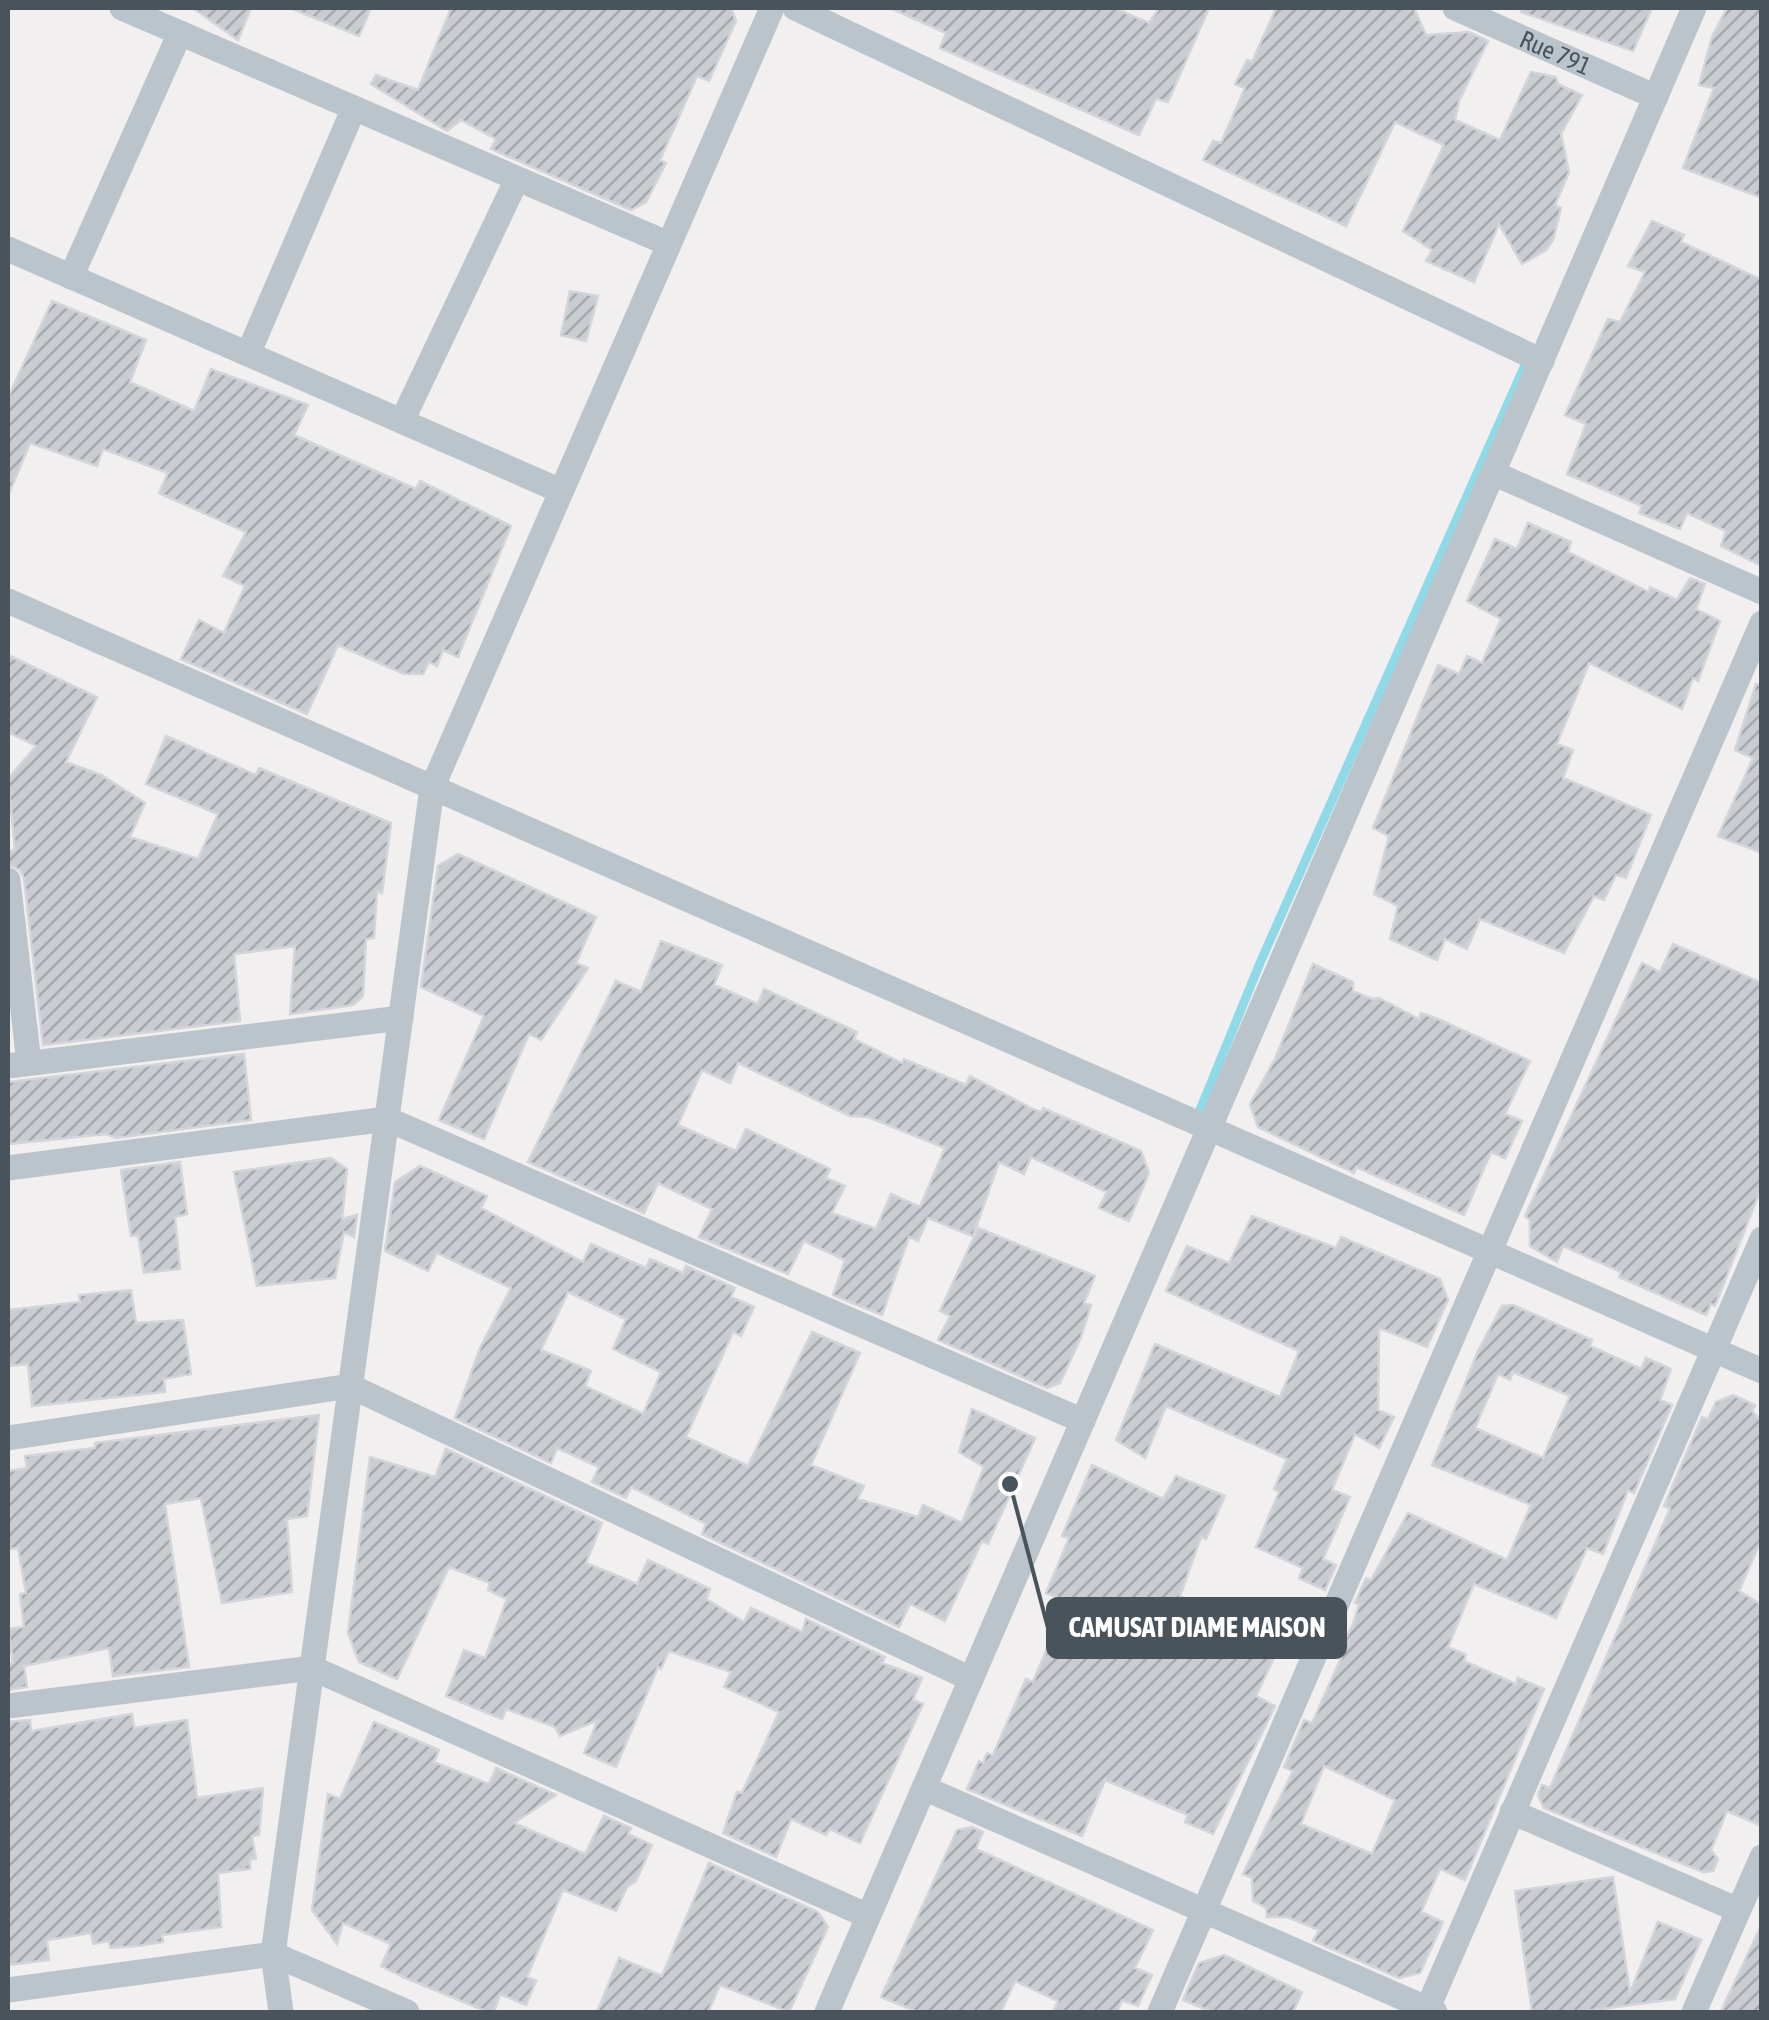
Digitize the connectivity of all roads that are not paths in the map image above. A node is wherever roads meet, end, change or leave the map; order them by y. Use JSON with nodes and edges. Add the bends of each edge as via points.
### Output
{"nodes":[{"id":1,"x":122,"y":8,"type":"edge"},
{"id":2,"x":772,"y":8,"type":"edge"},
{"id":3,"x":795,"y":8,"type":"edge"},
{"id":4,"x":1455,"y":8,"type":"edge"},
{"id":5,"x":1694,"y":8,"type":"edge"},
{"id":6,"x":180,"y":33,"type":"junction"},
{"id":7,"x":1656,"y":96,"type":"junction"},
{"id":8,"x":354,"y":108,"type":"junction"},
{"id":9,"x":517,"y":179,"type":"junction"},
{"id":10,"x":669,"y":244,"type":"junction"},
{"id":11,"x":8,"y":249,"type":"edge"},
{"id":12,"x":71,"y":276,"type":"junction"},
{"id":13,"x":248,"y":354,"type":"junction"},
{"id":14,"x":1542,"y":361,"type":"junction"},
{"id":15,"x":402,"y":421,"type":"junction"},
{"id":16,"x":1492,"y":474,"type":"junction"},
{"id":17,"x":562,"y":491,"type":"junction"},
{"id":18,"x":1762,"y":592,"type":"edge"},
{"id":19,"x":8,"y":601,"type":"edge"},
{"id":20,"x":1762,"y":623,"type":"edge"},
{"id":21,"x":432,"y":788,"type":"junction"},
{"id":22,"x":8,"y":880,"type":"edge"},
{"id":23,"x":401,"y":1018,"type":"junction"},
{"id":24,"x":18,"y":1065,"type":"edge"},
{"id":25,"x":387,"y":1118,"type":"junction"},
{"id":26,"x":1209,"y":1129,"type":"junction"},
{"id":27,"x":8,"y":1168,"type":"edge"},
{"id":28,"x":1762,"y":1239,"type":"edge"},
{"id":29,"x":1490,"y":1252,"type":"junction"},
{"id":30,"x":1713,"y":1350,"type":"junction"},
{"id":31,"x":1762,"y":1371,"type":"edge"},
{"id":32,"x":350,"y":1386,"type":"junction"},
{"id":33,"x":1082,"y":1422,"type":"junction"},
{"id":34,"x":8,"y":1438,"type":"edge"},
{"id":35,"x":312,"y":1668,"type":"junction"},
{"id":36,"x":971,"y":1679,"type":"junction"},
{"id":37,"x":8,"y":1706,"type":"edge"},
{"id":38,"x":924,"y":1788,"type":"junction"},
{"id":39,"x":1512,"y":1812,"type":"junction"},
{"id":40,"x":1762,"y":1857,"type":"edge"},
{"id":41,"x":1738,"y":1910,"type":"junction"},
{"id":42,"x":1204,"y":1912,"type":"junction"},
{"id":43,"x":868,"y":1916,"type":"junction"},
{"id":44,"x":274,"y":1954,"type":"junction"},
{"id":45,"x":8,"y":1990,"type":"edge"},
{"id":46,"x":1429,"y":2011,"type":"edge"},
{"id":47,"x":281,"y":2012,"type":"edge"},
{"id":48,"x":407,"y":2012,"type":"edge"},
{"id":49,"x":827,"y":2012,"type":"edge"},
{"id":50,"x":1160,"y":2012,"type":"edge"},
{"id":51,"x":1694,"y":2012,"type":"edge"}],
"edges":[{"from":1,"to":6,"type":"street"},
{"from":2,"to":10,"type":"street"},
{"from":3,"to":14,"type":"street"},
{"from":4,"to":7,"type":"street","name":"Rue 791"},
{"from":5,"to":7,"type":"street"},
{"from":6,"to":8,"type":"street"},
{"from":6,"to":12,"type":"street"},
{"from":7,"to":14,"type":"street"},
{"from":8,"to":9,"type":"street"},
{"from":8,"to":13,"type":"street"},
{"from":9,"to":10,"type":"street"},
{"from":9,"to":15,"type":"street"},
{"from":10,"to":17,"type":"street"},
{"from":11,"to":12,"type":"street"},
{"from":12,"to":13,"type":"street"},
{"from":13,"to":15,"type":"street"},
{"from":14,"to":16,"type":"street"},
{"from":15,"to":17,"type":"street"},
{"from":16,"to":18,"type":"street"},
{"from":16,"to":26,"type":"street"},
{"from":17,"to":21,"type":"street"},
{"from":19,"to":21,"type":"street"},
{"from":20,"to":29,"type":"street"},
{"from":21,"to":23,"type":"street"},
{"from":21,"to":26,"type":"street"},
{"from":22,"to":24,"type":"street"},
{"from":23,"to":24,"type":"street"},
{"from":23,"to":25,"type":"street"},
{"from":25,"to":27,"type":"street"},
{"from":25,"to":32,"type":"street"},
{"from":25,"to":33,"type":"street"},
{"from":26,"to":29,"type":"street"},
{"from":26,"to":33,"type":"street"},
{"from":28,"to":30,"type":"street"},
{"from":29,"to":30,"type":"street"},
{"from":29,"to":42,"type":"street"},
{"from":30,"to":31,"type":"street"},
{"from":30,"to":39,"type":"street"},
{"from":32,"to":34,"type":"street"},
{"from":32,"to":35,"type":"street"},
{"from":32,"to":36,"type":"street"},
{"from":33,"to":36,"type":"street"},
{"from":35,"to":37,"type":"street"},
{"from":35,"to":43,"type":"street"},
{"from":35,"to":44,"type":"street"},
{"from":36,"to":38,"type":"street"},
{"from":38,"to":42,"type":"street"},
{"from":38,"to":43,"type":"street"},
{"from":39,"to":41,"type":"street"},
{"from":39,"to":46,"type":"street"},
{"from":40,"to":41,"type":"street"},
{"from":41,"to":51,"type":"street"},
{"from":42,"to":46,"type":"street"},
{"from":42,"to":50,"type":"street"},
{"from":43,"to":49,"type":"street"},
{"from":44,"to":45,"type":"street"},
{"from":44,"to":47,"type":"street"},
{"from":44,"to":48,"type":"street"}]}
